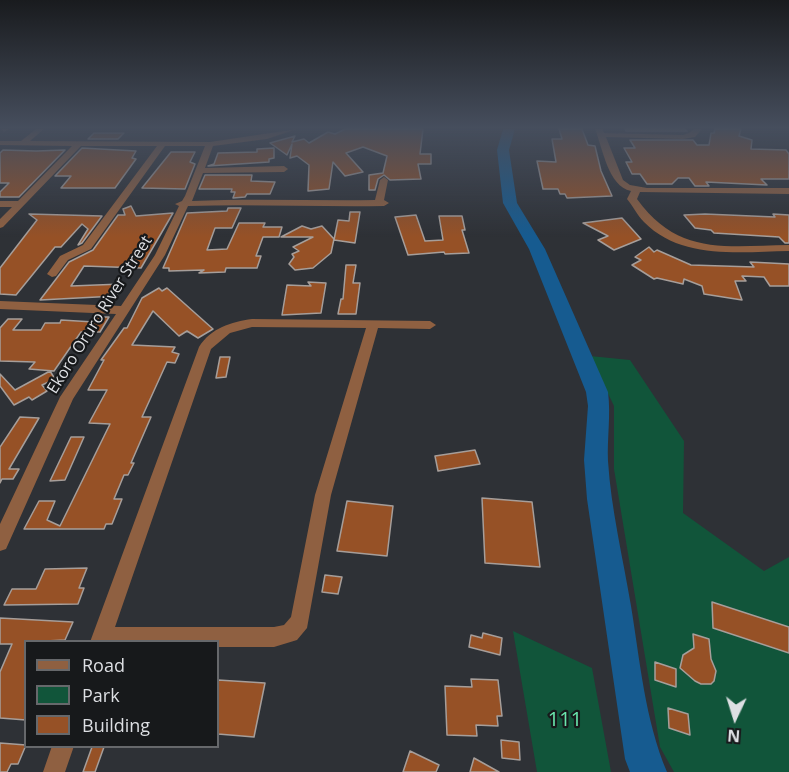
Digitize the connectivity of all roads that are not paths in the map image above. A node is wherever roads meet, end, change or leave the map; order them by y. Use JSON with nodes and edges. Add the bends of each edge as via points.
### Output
{"nodes":[{"id":1,"x":58,"y":165,"type":"edge"},
{"id":2,"x":147,"y":165,"type":"edge"},
{"id":3,"x":203,"y":165,"type":"edge"},
{"id":4,"x":613,"y":165,"type":"edge"},
{"id":5,"x":284,"y":169,"type":"dead end"},
{"id":6,"x":201,"y":171,"type":"junction"},
{"id":7,"x":384,"y":180,"type":"dead end"},
{"id":8,"x":636,"y":190,"type":"junction"},
{"id":9,"x":789,"y":191,"type":"edge"},
{"id":10,"x":0,"y":204,"type":"edge"},
{"id":11,"x":20,"y":204,"type":"junction"},
{"id":12,"x":182,"y":204,"type":"junction"},
{"id":13,"x":0,"y":225,"type":"edge"},
{"id":14,"x":789,"y":248,"type":"edge"},
{"id":15,"x":52,"y":274,"type":"dead end"},
{"id":16,"x":5,"y":305,"type":"edge"},
{"id":17,"x":122,"y":310,"type":"junction"},
{"id":18,"x":0,"y":319,"type":"edge"},
{"id":19,"x":373,"y":324,"type":"junction"},
{"id":20,"x":430,"y":325,"type":"dead end"},
{"id":21,"x":0,"y":543,"type":"edge"},
{"id":22,"x":100,"y":639,"type":"edge"},
{"id":23,"x":63,"y":748,"type":"edge"},
{"id":24,"x":54,"y":772,"type":"edge"}],
"edges":[{"from":1,"to":11,"type":"street"},
{"from":2,"to":15,"type":"street","via":[[87,247],[64,258]]},
{"from":3,"to":6,"type":"street","name":"Ekoro Oruro River Street"},
{"from":4,"to":8,"type":"street","via":[[620,181]]},
{"from":5,"to":6,"type":"street"},
{"from":6,"to":12,"type":"street","name":"Ekoro Oruro River Street"},
{"from":7,"to":12,"type":"street","via":[[382,203]]},
{"from":8,"to":9,"type":"street"},
{"from":8,"to":14,"type":"street","via":[[632,199],[635,204],[658,231],[672,240],[716,248]]},
{"from":10,"to":11,"type":"street"},
{"from":11,"to":13,"type":"street"},
{"from":12,"to":17,"type":"street","name":"Ekoro Oruro River Street","via":[[160,255]]},
{"from":16,"to":17,"type":"street"},
{"from":16,"to":18,"type":"street"},
{"from":17,"to":21,"type":"street","name":"Ekoro Oruro River Street","via":[[67,397]]},
{"from":19,"to":20,"type":"street"},
{"from":19,"to":22,"type":"street","via":[[252,323],[216,334],[205,347]]},
{"from":19,"to":22,"type":"street","via":[[323,495],[300,621],[290,633],[274,637]]},
{"from":23,"to":24,"type":"street"}]}
